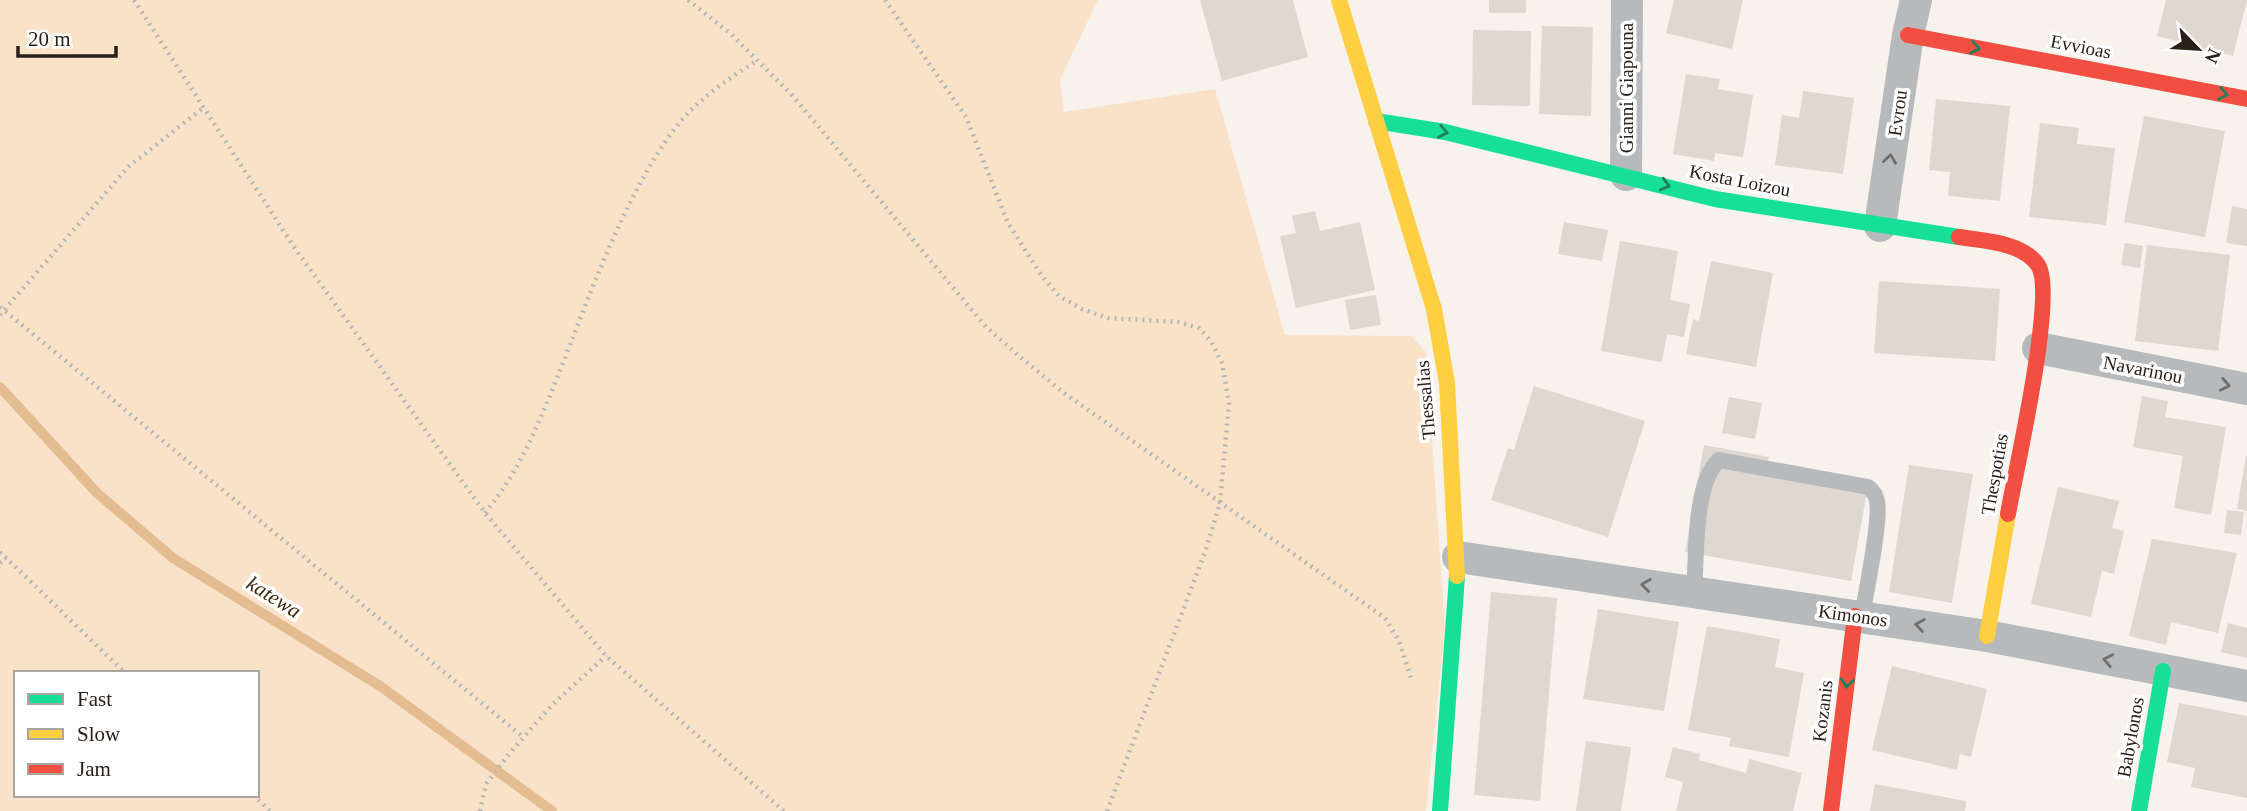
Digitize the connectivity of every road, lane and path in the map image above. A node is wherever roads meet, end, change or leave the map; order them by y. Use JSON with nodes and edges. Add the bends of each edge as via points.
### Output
{"nodes":[{"id":1,"x":134,"y":0,"type":"edge"},
{"id":2,"x":688,"y":0,"type":"edge"},
{"id":3,"x":885,"y":0,"type":"edge"},
{"id":4,"x":1339,"y":0,"type":"edge"},
{"id":5,"x":1627,"y":0,"type":"edge"},
{"id":6,"x":1916,"y":0,"type":"edge"},
{"id":7,"x":1908,"y":35,"type":"junction"},
{"id":8,"x":758,"y":60,"type":"junction"},
{"id":9,"x":2247,"y":99,"type":"edge"},
{"id":10,"x":203,"y":107,"type":"junction"},
{"id":11,"x":1376,"y":121,"type":"junction"},
{"id":12,"x":1626,"y":175,"type":"junction"},
{"id":13,"x":1880,"y":226,"type":"junction"},
{"id":14,"x":1,"y":311,"type":"edge"},
{"id":15,"x":2040,"y":334,"type":"junction"},
{"id":16,"x":2247,"y":389,"type":"edge"},
{"id":17,"x":1220,"y":503,"type":"junction"},
{"id":18,"x":485,"y":513,"type":"junction"},
{"id":19,"x":0,"y":552,"type":"edge"},
{"id":20,"x":1458,"y":557,"type":"junction"},
{"id":21,"x":6,"y":558,"type":"junction"},
{"id":22,"x":0,"y":563,"type":"edge"},
{"id":23,"x":1694,"y":592,"type":"junction"},
{"id":24,"x":1859,"y":616,"type":"junction"},
{"id":25,"x":1987,"y":636,"type":"junction"},
{"id":26,"x":606,"y":656,"type":"junction"},
{"id":27,"x":123,"y":671,"type":"edge"},
{"id":28,"x":2163,"y":671,"type":"junction"},
{"id":29,"x":2247,"y":686,"type":"edge"},
{"id":30,"x":1414,"y":689,"type":"dead end"},
{"id":31,"x":523,"y":737,"type":"junction"},
{"id":32,"x":256,"y":797,"type":"edge"},
{"id":33,"x":270,"y":811,"type":"edge"},
{"id":34,"x":480,"y":811,"type":"edge"},
{"id":35,"x":784,"y":811,"type":"edge"},
{"id":36,"x":1107,"y":811,"type":"edge"},
{"id":37,"x":1440,"y":811,"type":"edge"},
{"id":38,"x":1831,"y":811,"type":"edge"},
{"id":39,"x":2139,"y":811,"type":"edge"}],
"edges":[{"from":1,"to":10,"type":"path"},
{"from":2,"to":8,"type":"path"},
{"from":3,"to":17,"type":"path","via":[[966,117],[1008,223],[1059,296],[1108,318],[1178,321],[1199,328],[1211,341],[1222,363],[1229,403]]},
{"from":4,"to":11,"type":"street","name":"Thessalias"},
{"from":5,"to":12,"type":"street","name":"Gianni Giapouna"},
{"from":6,"to":7,"type":"street","name":"Evrou"},
{"from":7,"to":9,"type":"street","name":"Evvioas","one_way":true},
{"from":13,"to":7,"type":"street","name":"Evrou","one_way":true},
{"from":8,"to":17,"type":"path","via":[[986,327],[1063,393]]},
{"from":8,"to":18,"type":"path","via":[[697,104],[653,161],[593,291],[531,444],[507,487]]},
{"from":10,"to":14,"type":"path","via":[[128,167]]},
{"from":10,"to":18,"type":"path","via":[[295,247]]},
{"from":11,"to":12,"type":"street","name":"Kosta Loizou","one_way":true,"via":[[1445,132]]},
{"from":11,"to":20,"type":"street","name":"Thessalias","via":[[1434,309],[1447,383]]},
{"from":12,"to":13,"type":"street","name":"Kosta Loizou","one_way":true,"via":[[1715,199]]},
{"from":13,"to":15,"type":"street","name":"Kosta Loizou","via":[[2002,244],[2031,255],[2044,285]]},
{"from":14,"to":31,"type":"path"},
{"from":15,"to":16,"type":"street","name":"Navarinou","one_way":true},
{"from":15,"to":25,"type":"street","name":"Thespotias"},
{"from":17,"to":30,"type":"path","via":[[1385,618],[1399,641]]},
{"from":17,"to":36,"type":"path"},
{"from":18,"to":26,"type":"path"},
{"from":19,"to":21,"type":"path"},
{"from":23,"to":20,"type":"street","name":"Kimonos","one_way":true},
{"from":20,"to":37,"type":"street","name":"Thessalias"},
{"from":21,"to":22,"type":"path"},
{"from":21,"to":27,"type":"path"},
{"from":23,"to":24,"type":"street","name":"Kimonos"},
{"from":23,"to":24,"type":"lane","via":[[1702,493],[1719,460],[1873,492],[1877,516]]},
{"from":25,"to":24,"type":"street","name":"Kimonos","one_way":true},
{"from":24,"to":38,"type":"street","name":"Kozanis","one_way":true},
{"from":28,"to":25,"type":"street","name":"Kimonos","one_way":true},
{"from":26,"to":31,"type":"path"},
{"from":26,"to":35,"type":"path"},
{"from":28,"to":29,"type":"street","name":"Kimonos"},
{"from":28,"to":39,"type":"street","name":"Babylonos"},
{"from":31,"to":34,"type":"path","via":[[486,784]]},
{"from":32,"to":33,"type":"path"}]}
